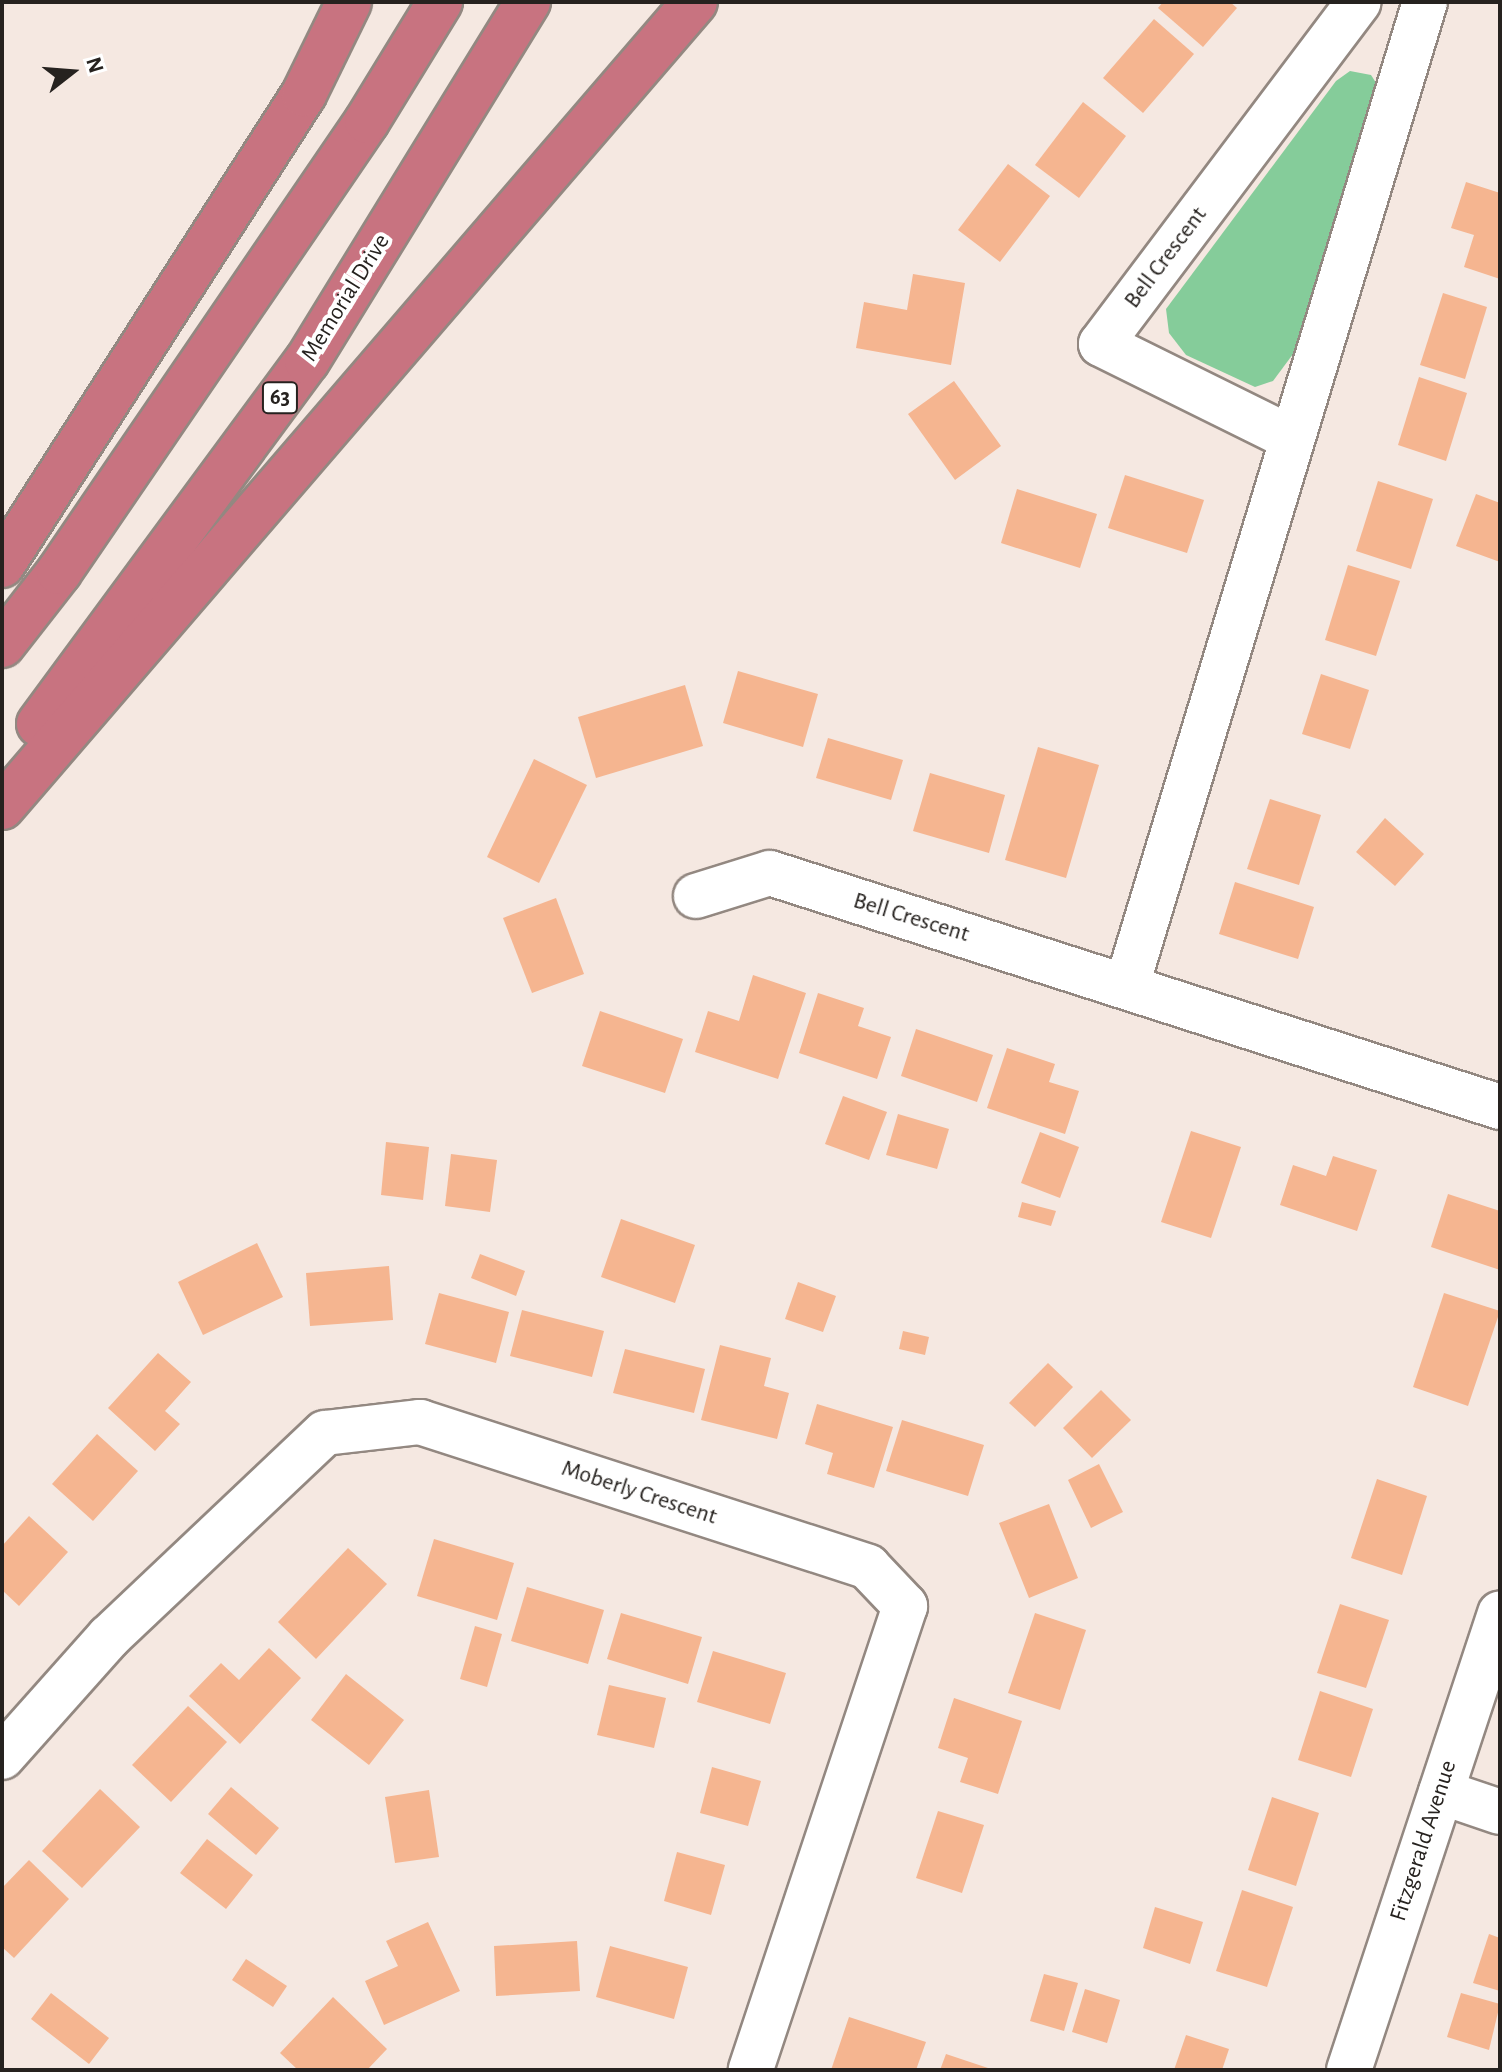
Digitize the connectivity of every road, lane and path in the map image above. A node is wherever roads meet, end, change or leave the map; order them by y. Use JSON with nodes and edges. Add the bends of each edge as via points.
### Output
{"nodes":[{"id":1,"x":349,"y":2,"type":"edge"},
{"id":2,"x":440,"y":2,"type":"edge"},
{"id":3,"x":528,"y":2,"type":"edge"},
{"id":4,"x":695,"y":2,"type":"edge"},
{"id":5,"x":1359,"y":2,"type":"edge"},
{"id":6,"x":1425,"y":2,"type":"edge"},
{"id":7,"x":1291,"y":438,"type":"junction"},
{"id":8,"x":2,"y":565,"type":"edge"},
{"id":9,"x":2,"y":645,"type":"edge"},
{"id":10,"x":2,"y":774,"type":"edge"},
{"id":11,"x":2,"y":807,"type":"edge"},
{"id":12,"x":696,"y":896,"type":"dead end"},
{"id":13,"x":1127,"y":985,"type":"junction"},
{"id":14,"x":1500,"y":1107,"type":"edge"},
{"id":15,"x":1500,"y":1613,"type":"edge"},
{"id":16,"x":2,"y":1757,"type":"edge"},
{"id":17,"x":1441,"y":1792,"type":"junction"},
{"id":18,"x":1500,"y":1812,"type":"edge"},
{"id":19,"x":751,"y":2070,"type":"edge"},
{"id":20,"x":1349,"y":2070,"type":"edge"}],
"edges":[{"from":1,"to":8,"type":"highway","via":[[304,94]]},
{"from":2,"to":9,"type":"highway","via":[[358,134],[59,572]]},
{"from":3,"to":10,"type":"highway","name":"Memorial Drive","number":"63","via":[[307,361]]},
{"from":4,"to":11,"type":"highway"},
{"from":5,"to":7,"type":"street","name":"Bell Crescent","via":[[1101,344]]},
{"from":6,"to":7,"type":"street"},
{"from":7,"to":13,"type":"street"},
{"from":12,"to":13,"type":"street","name":"Bell Crescent","via":[[770,873]]},
{"from":13,"to":14,"type":"street","name":"Bell Crescent"},
{"from":15,"to":17,"type":"street","name":"Fitzgerald Avenue"},
{"from":16,"to":19,"type":"street","name":"Moberly Crescent","via":[[109,1637],[325,1433],[420,1422],[868,1567],[905,1606]]},
{"from":17,"to":18,"type":"street"},
{"from":17,"to":20,"type":"street","name":"Fitzgerald Avenue"}]}
